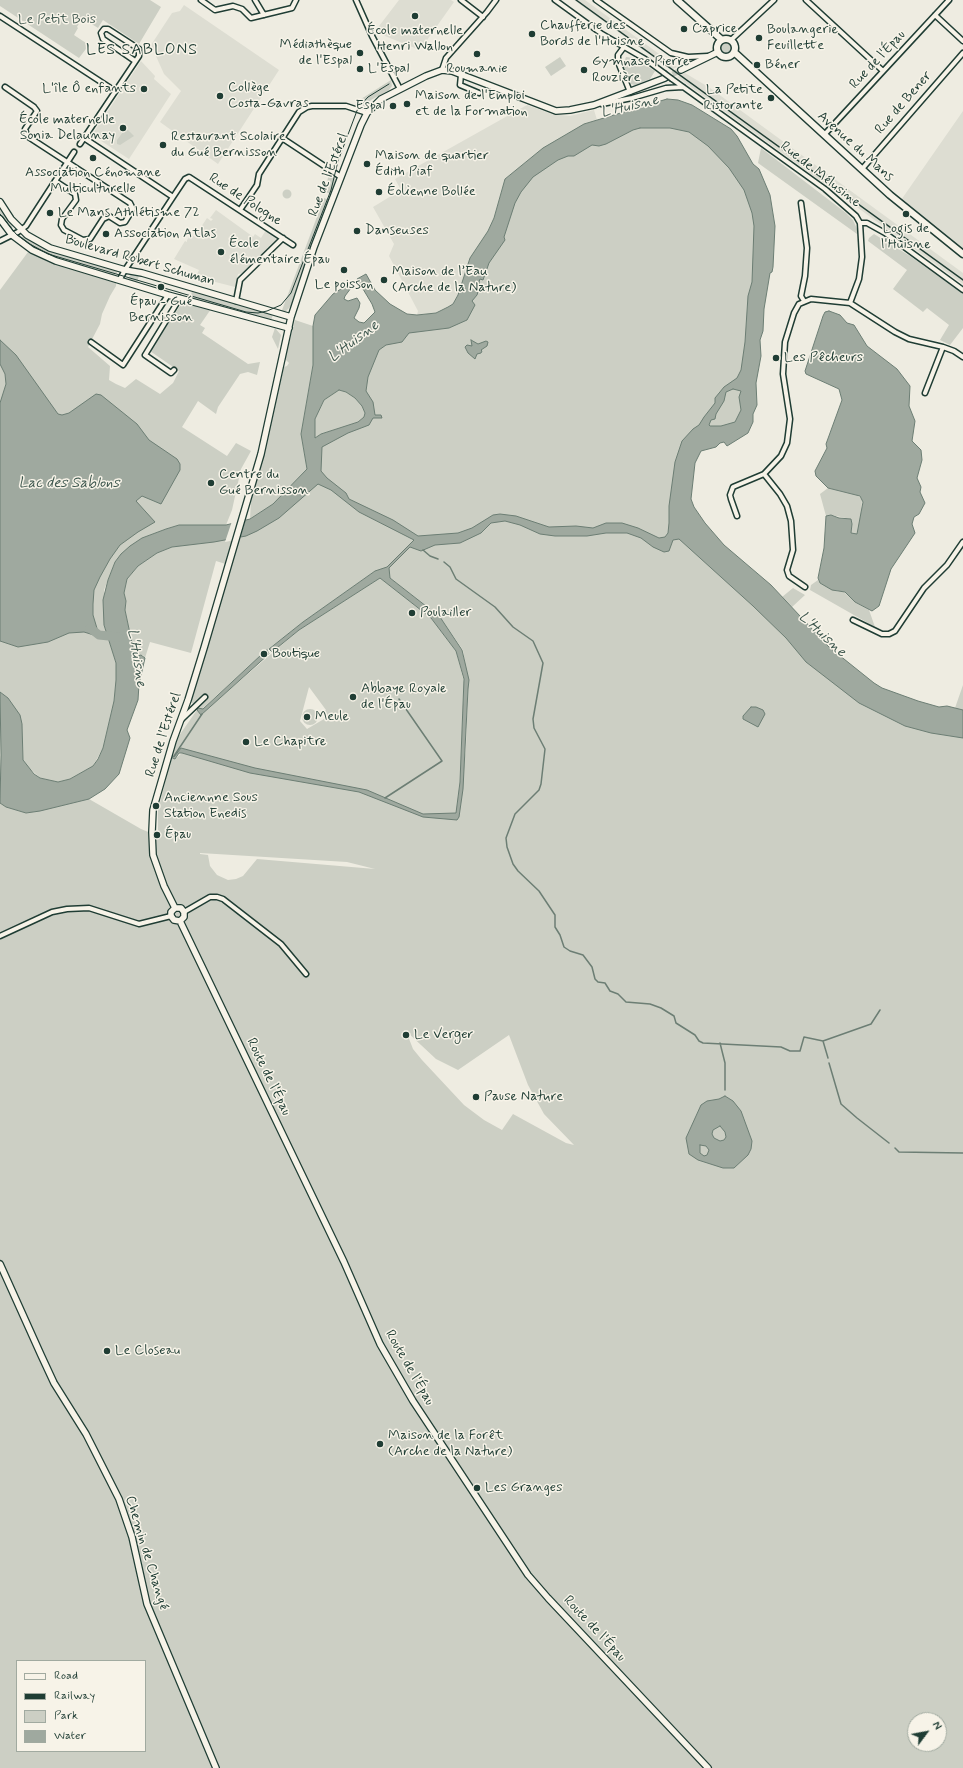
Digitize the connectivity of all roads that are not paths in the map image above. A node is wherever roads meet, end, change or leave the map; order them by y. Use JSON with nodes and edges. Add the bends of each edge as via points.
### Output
{"nodes":[{"id":1,"x":203,"y":0,"type":"edge"},
{"id":2,"x":255,"y":0,"type":"edge"},
{"id":3,"x":296,"y":0,"type":"edge"},
{"id":4,"x":356,"y":0,"type":"edge"},
{"id":5,"x":461,"y":0,"type":"edge"},
{"id":6,"x":496,"y":0,"type":"edge"},
{"id":7,"x":555,"y":0,"type":"edge"},
{"id":8,"x":596,"y":0,"type":"edge"},
{"id":9,"x":677,"y":0,"type":"edge"},
{"id":10,"x":774,"y":0,"type":"edge"},
{"id":11,"x":806,"y":0,"type":"edge"},
{"id":12,"x":949,"y":0,"type":"edge"},
{"id":13,"x":264,"y":15,"type":"junction"},
{"id":14,"x":934,"y":15,"type":"junction"},
{"id":15,"x":0,"y":16,"type":"edge"},
{"id":16,"x":483,"y":16,"type":"junction"},
{"id":17,"x":722,"y":40,"type":"junction"},
{"id":18,"x":731,"y":40,"type":"junction"},
{"id":19,"x":963,"y":42,"type":"edge"},
{"id":20,"x":624,"y":47,"type":"junction"},
{"id":21,"x":718,"y":52,"type":"junction"},
{"id":22,"x":734,"y":52,"type":"junction"},
{"id":23,"x":963,"y":52,"type":"edge"},
{"id":24,"x":709,"y":56,"type":"junction"},
{"id":25,"x":135,"y":61,"type":"junction"},
{"id":26,"x":442,"y":70,"type":"junction"},
{"id":27,"x":681,"y":70,"type":"tunnel mouth"},
{"id":28,"x":883,"y":71,"type":"junction"},
{"id":29,"x":461,"y":75,"type":"junction"},
{"id":30,"x":664,"y":77,"type":"junction"},
{"id":31,"x":5,"y":87,"type":"dead end"},
{"id":32,"x":683,"y":87,"type":"junction"},
{"id":33,"x":400,"y":89,"type":"junction"},
{"id":34,"x":115,"y":90,"type":"junction"},
{"id":35,"x":630,"y":92,"type":"junction"},
{"id":36,"x":479,"y":93,"type":"dead end"},
{"id":37,"x":594,"y":105,"type":"junction"},
{"id":38,"x":367,"y":113,"type":"junction"},
{"id":39,"x":824,"y":135,"type":"junction"},
{"id":40,"x":84,"y":138,"type":"junction"},
{"id":41,"x":282,"y":138,"type":"junction"},
{"id":42,"x":80,"y":144,"type":"tunnel mouth"},
{"id":43,"x":74,"y":152,"type":"tunnel mouth"},
{"id":44,"x":68,"y":162,"type":"junction"},
{"id":45,"x":862,"y":169,"type":"junction"},
{"id":46,"x":341,"y":177,"type":"junction"},
{"id":47,"x":56,"y":181,"type":"junction"},
{"id":48,"x":173,"y":197,"type":"junction"},
{"id":49,"x":0,"y":202,"type":"edge"},
{"id":50,"x":801,"y":203,"type":"dead end"},
{"id":51,"x":240,"y":210,"type":"junction"},
{"id":52,"x":0,"y":219,"type":"edge"},
{"id":53,"x":860,"y":223,"type":"junction"},
{"id":54,"x":22,"y":230,"type":"junction"},
{"id":55,"x":12,"y":235,"type":"junction"},
{"id":56,"x":283,"y":238,"type":"junction"},
{"id":57,"x":0,"y":241,"type":"edge"},
{"id":58,"x":293,"y":245,"type":"dead end"},
{"id":59,"x":963,"y":254,"type":"edge"},
{"id":60,"x":124,"y":270,"type":"junction"},
{"id":61,"x":120,"y":279,"type":"junction"},
{"id":62,"x":963,"y":290,"type":"edge"},
{"id":63,"x":168,"y":295,"type":"junction"},
{"id":64,"x":180,"y":298,"type":"junction"},
{"id":65,"x":236,"y":301,"type":"junction"},
{"id":66,"x":804,"y":301,"type":"junction"},
{"id":67,"x":850,"y":303,"type":"junction"},
{"id":68,"x":291,"y":317,"type":"junction"},
{"id":69,"x":289,"y":328,"type":"junction"},
{"id":70,"x":91,"y":342,"type":"dead end"},
{"id":71,"x":943,"y":347,"type":"junction"},
{"id":72,"x":963,"y":357,"type":"edge"},
{"id":73,"x":174,"y":370,"type":"dead end"},
{"id":74,"x":925,"y":393,"type":"dead end"},
{"id":75,"x":764,"y":474,"type":"junction"},
{"id":76,"x":737,"y":516,"type":"dead end"},
{"id":77,"x":963,"y":542,"type":"edge"},
{"id":78,"x":805,"y":587,"type":"dead end"},
{"id":79,"x":853,"y":620,"type":"dead end"},
{"id":80,"x":205,"y":697,"type":"dead end"},
{"id":81,"x":181,"y":720,"type":"junction"},
{"id":82,"x":175,"y":908,"type":"junction"},
{"id":83,"x":184,"y":912,"type":"junction"},
{"id":84,"x":171,"y":916,"type":"junction"},
{"id":85,"x":180,"y":921,"type":"junction"},
{"id":86,"x":0,"y":936,"type":"edge"},
{"id":87,"x":306,"y":974,"type":"dead end"},
{"id":88,"x":0,"y":1264,"type":"edge"},
{"id":89,"x":216,"y":1768,"type":"edge"},
{"id":90,"x":708,"y":1768,"type":"edge"}],
"edges":[{"from":1,"to":13,"type":"street","via":[[215,10],[233,6],[242,9],[251,18]]},
{"from":2,"to":13,"type":"street"},
{"from":3,"to":13,"type":"street","via":[[292,8]]},
{"from":4,"to":33,"type":"street"},
{"from":5,"to":16,"type":"street"},
{"from":6,"to":16,"type":"street"},
{"from":7,"to":20,"type":"street","name":"Rue de Mélusine"},
{"from":8,"to":24,"type":"street","via":[[666,51],[688,57]]},
{"from":9,"to":17,"type":"main road"},
{"from":10,"to":18,"type":"street"},
{"from":11,"to":28,"type":"street"},
{"from":12,"to":14,"type":"street","name":"Rue de l'Épau"},
{"from":14,"to":19,"type":"street"},
{"from":14,"to":28,"type":"street","name":"Rue de l'Épau"},
{"from":15,"to":34,"type":"street"},
{"from":16,"to":26,"type":"street","via":[[446,58]]},
{"from":17,"to":18,"type":"main road"},
{"from":17,"to":21,"type":"main road","via":[[717,45]]},
{"from":18,"to":22,"type":"main road","via":[[736,47]]},
{"from":20,"to":30,"type":"street","name":"Rue de Mélusine","via":[[645,59]]},
{"from":20,"to":35,"type":"street","via":[[618,55],[618,62]]},
{"from":21,"to":22,"type":"main road","via":[[725,57]]},
{"from":21,"to":24,"type":"street"},
{"from":22,"to":39,"type":"main road","name":"Avenue du Mans"},
{"from":23,"to":45,"type":"street","name":"Rue de Bener"},
{"from":24,"to":27,"type":"street"},
{"from":25,"to":25,"type":"street","via":[[139,56],[139,49],[104,29],[101,33],[103,39]]},
{"from":25,"to":34,"type":"street"},
{"from":26,"to":29,"type":"street"},
{"from":26,"to":33,"type":"street","name":"Rue de l'Estérel"},
{"from":28,"to":39,"type":"street","name":"Rue de l'Épau"},
{"from":29,"to":36,"type":"street","via":[[460,85]]},
{"from":29,"to":37,"type":"street","via":[[556,111]]},
{"from":30,"to":32,"type":"street","name":"Rue de Mélusine","bridge":true},
{"from":30,"to":35,"type":"street"},
{"from":31,"to":44,"type":"street","via":[[37,111],[25,129],[27,136]]},
{"from":32,"to":37,"type":"street","via":[[666,88]]},
{"from":32,"to":53,"type":"street","name":"Rue de Mélusine","via":[[825,189],[856,216]]},
{"from":33,"to":38,"type":"street","name":"Rue de l'Estérel","via":[[381,99]]},
{"from":34,"to":40,"type":"street"},
{"from":35,"to":37,"type":"street"},
{"from":38,"to":41,"type":"street","via":[[350,107],[307,107],[299,112]]},
{"from":38,"to":46,"type":"street","name":"Rue de l'Estérel"},
{"from":39,"to":45,"type":"main road","name":"Avenue du Mans"},
{"from":40,"to":42,"type":"street"},
{"from":40,"to":48,"type":"street"},
{"from":41,"to":46,"type":"street"},
{"from":41,"to":51,"type":"street","via":[[259,174],[257,185]]},
{"from":43,"to":44,"type":"street"},
{"from":44,"to":47,"type":"street"},
{"from":44,"to":47,"type":"street","via":[[130,203],[133,209],[125,222],[120,223],[109,216],[103,219],[90,239],[83,240],[64,230],[61,225],[62,219],[76,200],[75,194]]},
{"from":45,"to":59,"type":"main road","name":"Avenue du Mans","via":[[899,203]]},
{"from":46,"to":68,"type":"street","name":"Rue de l'Estérel"},
{"from":47,"to":54,"type":"street"},
{"from":48,"to":51,"type":"street","name":"Rue de Pologne","via":[[185,179],[190,177]]},
{"from":48,"to":60,"type":"street","name":"Rue de Pologne"},
{"from":49,"to":54,"type":"street","name":"Boulevard Robert Schuman"},
{"from":50,"to":66,"type":"street","via":[[808,248],[801,296]]},
{"from":51,"to":56,"type":"street","name":"Rue de Pologne"},
{"from":52,"to":55,"type":"street","name":"Boulevard Robert Schuman"},
{"from":53,"to":62,"type":"street","name":"Rue de Mélusine","via":[[867,223],[885,232]]},
{"from":53,"to":67,"type":"street","via":[[862,257],[859,279]]},
{"from":54,"to":55,"type":"street"},
{"from":54,"to":60,"type":"street","name":"Boulevard Robert Schuman","via":[[50,248]]},
{"from":55,"to":57,"type":"street"},
{"from":55,"to":61,"type":"street","name":"Boulevard Robert Schuman","via":[[32,250],[56,261]]},
{"from":56,"to":58,"type":"street","name":"Rue de Pologne"},
{"from":56,"to":65,"type":"street","via":[[240,280]]},
{"from":60,"to":61,"type":"street","name":"Rue de Pologne"},
{"from":60,"to":65,"type":"street","name":"Boulevard Robert Schuman"},
{"from":61,"to":63,"type":"street","name":"Boulevard Robert Schuman"},
{"from":63,"to":64,"type":"street","name":"Boulevard Robert Schuman"},
{"from":63,"to":70,"type":"street","via":[[123,364]]},
{"from":64,"to":69,"type":"street","name":"Boulevard Robert Schuman"},
{"from":64,"to":73,"type":"street","via":[[144,355],[171,373]]},
{"from":65,"to":68,"type":"street","name":"Boulevard Robert Schuman"},
{"from":66,"to":67,"type":"street"},
{"from":66,"to":75,"type":"street","via":[[794,313],[785,342],[783,374],[790,419],[787,443],[781,456]]},
{"from":67,"to":71,"type":"street","via":[[909,339]]},
{"from":68,"to":69,"type":"street","name":"Rue de l'Estérel"},
{"from":69,"to":81,"type":"street","name":"Rue de l'Estérel","via":[[261,454]]},
{"from":71,"to":72,"type":"street"},
{"from":71,"to":74,"type":"street"},
{"from":75,"to":76,"type":"street","via":[[733,487],[730,495]]},
{"from":75,"to":78,"type":"street","via":[[787,506],[791,521],[792,550],[786,570],[789,576]]},
{"from":77,"to":79,"type":"street","via":[[947,565],[924,588],[895,631],[882,634]]},
{"from":80,"to":81,"type":"street"},
{"from":81,"to":82,"type":"street","name":"Rue de l'Estérel","via":[[153,810],[152,832],[155,861]]},
{"from":82,"to":83,"type":"street","via":[[181,908]]},
{"from":82,"to":84,"type":"street"},
{"from":83,"to":85,"type":"street","via":[[184,918]]},
{"from":83,"to":87,"type":"street","via":[[210,897],[223,899],[281,944]]},
{"from":84,"to":85,"type":"street","via":[[174,920]]},
{"from":84,"to":86,"type":"street","via":[[139,924],[90,908],[68,909],[52,912]]},
{"from":85,"to":90,"type":"street","name":"Route de l'Épau","via":[[344,1262],[380,1344],[413,1401],[528,1575]]},
{"from":88,"to":89,"type":"street","name":"Chemin de Changé","via":[[40,1356],[86,1434],[119,1499],[132,1537],[147,1604]]}]}
